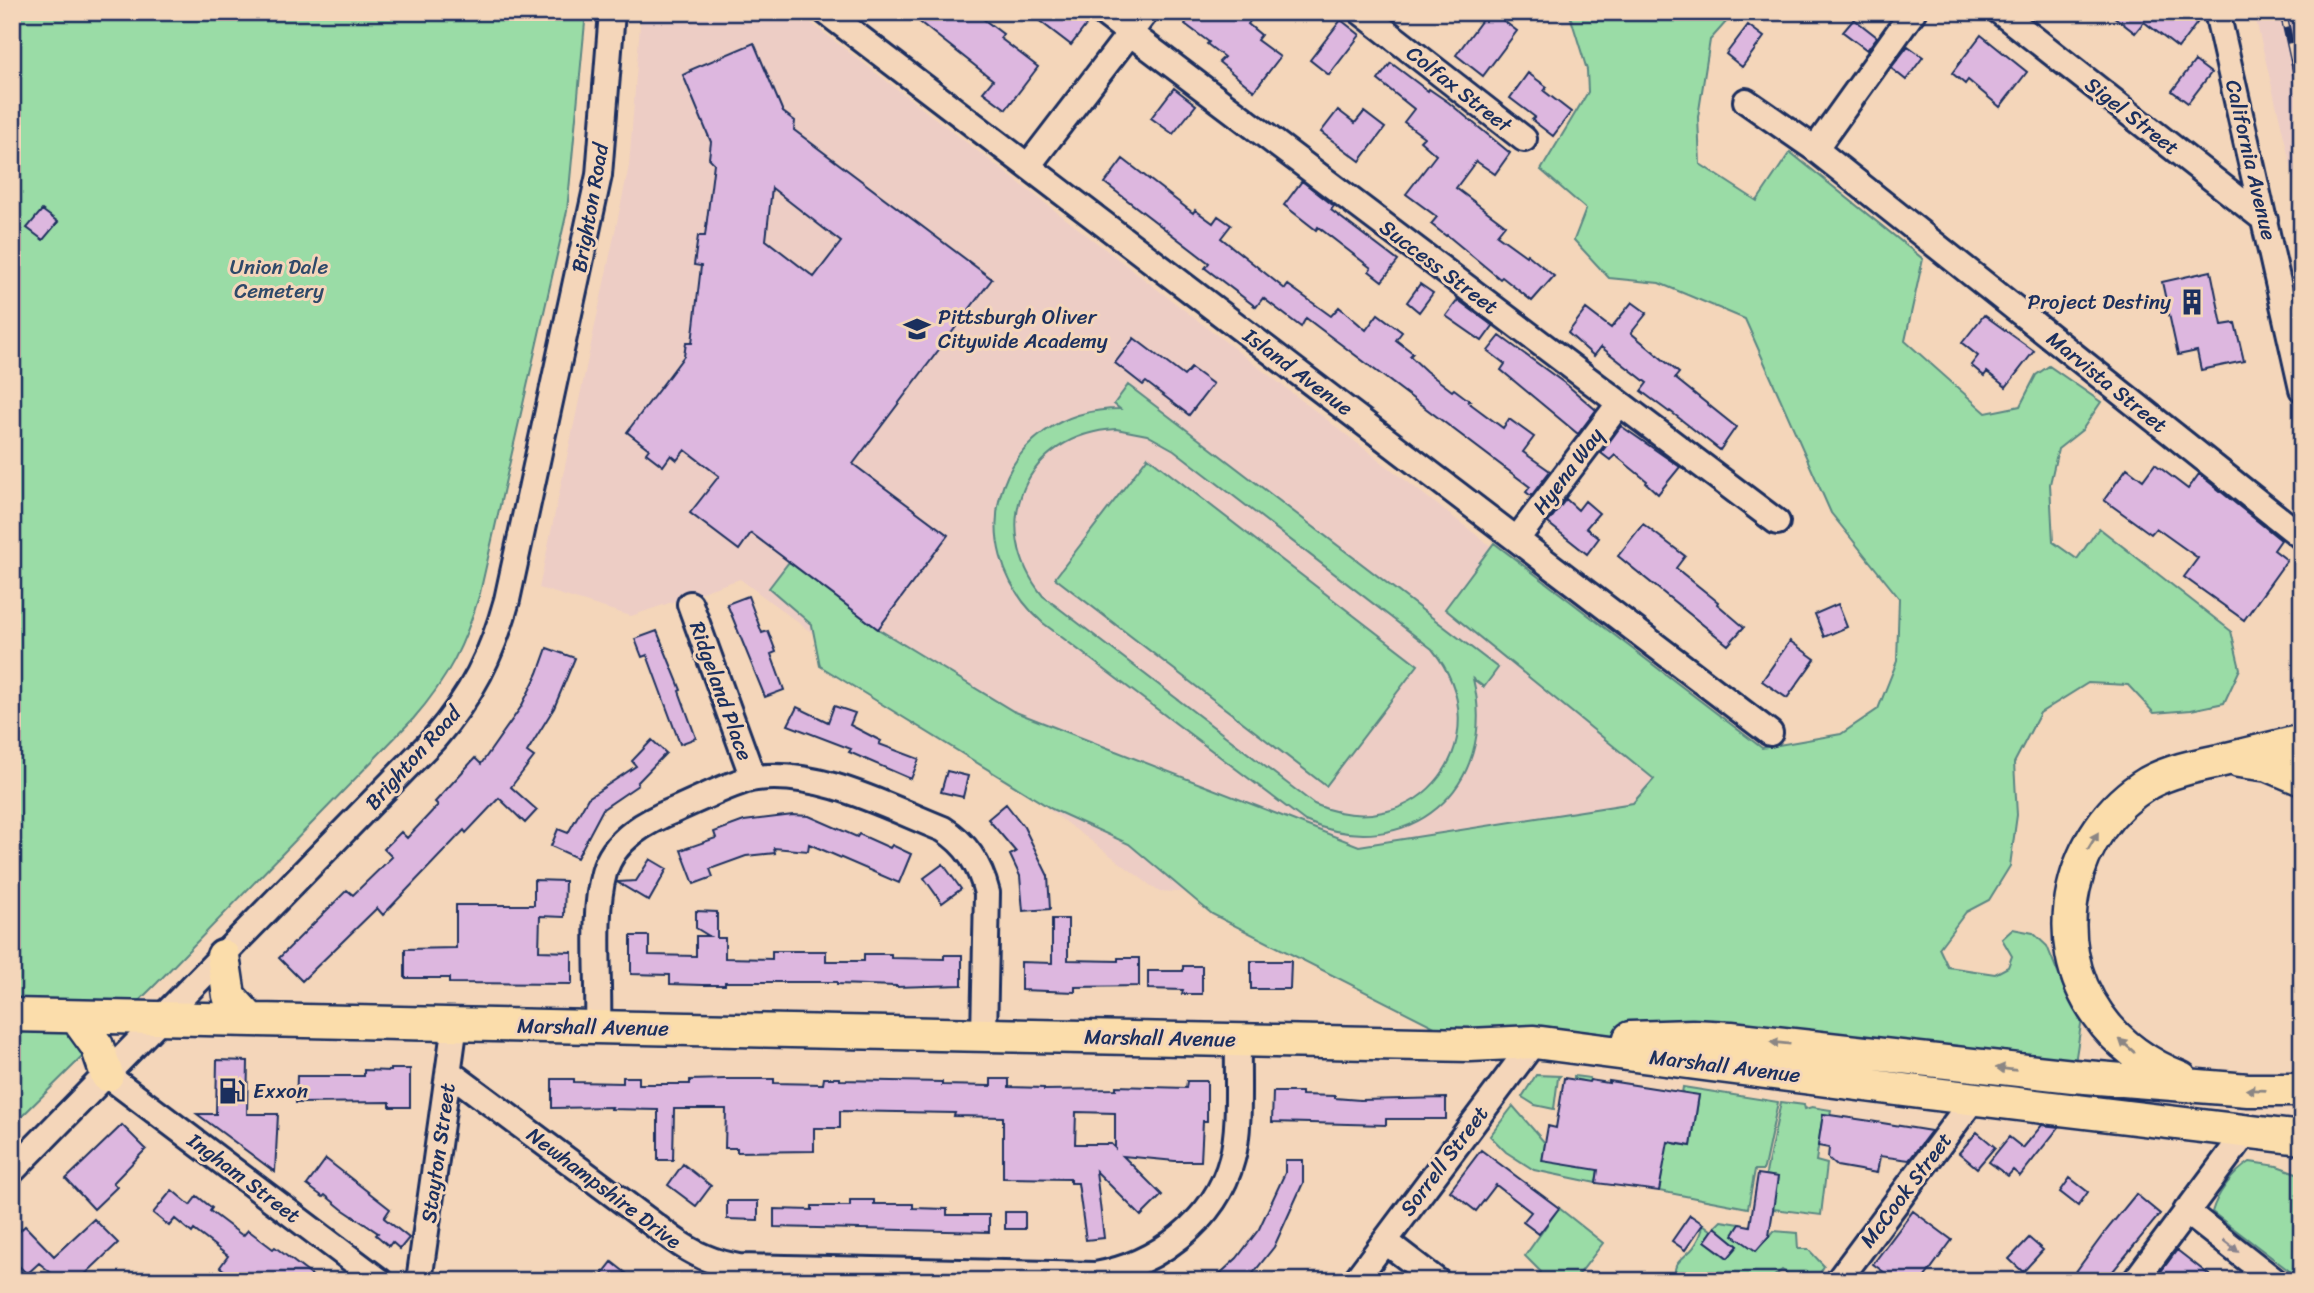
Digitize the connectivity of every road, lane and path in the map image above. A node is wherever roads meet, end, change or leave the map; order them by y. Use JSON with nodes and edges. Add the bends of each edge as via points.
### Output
{"nodes":[{"id":1,"x":612,"y":12,"type":"edge"},
{"id":2,"x":826,"y":12,"type":"edge"},
{"id":3,"x":1102,"y":12,"type":"edge"},
{"id":4,"x":1146,"y":12,"type":"edge"},
{"id":5,"x":1361,"y":12,"type":"edge"},
{"id":6,"x":1913,"y":12,"type":"edge"},
{"id":7,"x":2000,"y":12,"type":"edge"},
{"id":8,"x":2217,"y":12,"type":"edge"},
{"id":9,"x":1130,"y":34,"type":"junction"},
{"id":10,"x":1746,"y":101,"type":"dead end"},
{"id":11,"x":1524,"y":139,"type":"dead end"},
{"id":12,"x":1815,"y":149,"type":"junction"},
{"id":13,"x":1028,"y":166,"type":"junction"},
{"id":14,"x":2265,"y":220,"type":"junction"},
{"id":15,"x":2302,"y":390,"type":"edge"},
{"id":16,"x":1619,"y":404,"type":"junction"},
{"id":17,"x":1777,"y":522,"type":"dead end"},
{"id":18,"x":2302,"y":537,"type":"edge"},
{"id":19,"x":1517,"y":539,"type":"junction"},
{"id":20,"x":690,"y":604,"type":"dead end"},
{"id":21,"x":1770,"y":733,"type":"dead end"},
{"id":22,"x":2302,"y":741,"type":"edge"},
{"id":23,"x":2213,"y":762,"type":"junction"},
{"id":24,"x":753,"y":778,"type":"junction"},
{"id":25,"x":2302,"y":779,"type":"edge"},
{"id":26,"x":223,"y":956,"type":"junction"},
{"id":27,"x":12,"y":1015,"type":"edge"},
{"id":28,"x":76,"y":1017,"type":"junction"},
{"id":29,"x":162,"y":1018,"type":"junction"},
{"id":30,"x":251,"y":1020,"type":"junction"},
{"id":31,"x":455,"y":1024,"type":"junction"},
{"id":32,"x":598,"y":1027,"type":"junction"},
{"id":33,"x":984,"y":1035,"type":"junction"},
{"id":34,"x":1238,"y":1040,"type":"junction"},
{"id":35,"x":1534,"y":1042,"type":"junction"},
{"id":36,"x":449,"y":1072,"type":"junction"},
{"id":37,"x":107,"y":1075,"type":"junction"},
{"id":38,"x":2209,"y":1087,"type":"junction"},
{"id":39,"x":2302,"y":1090,"type":"edge"},
{"id":40,"x":1974,"y":1098,"type":"junction"},
{"id":41,"x":2247,"y":1131,"type":"junction"},
{"id":42,"x":2298,"y":1136,"type":"edge"},
{"id":43,"x":12,"y":1171,"type":"edge"},
{"id":44,"x":2186,"y":1212,"type":"junction"},
{"id":45,"x":1385,"y":1241,"type":"junction"},
{"id":46,"x":380,"y":1281,"type":"edge"},
{"id":47,"x":419,"y":1281,"type":"edge"},
{"id":48,"x":1355,"y":1281,"type":"edge"},
{"id":49,"x":1437,"y":1281,"type":"edge"},
{"id":50,"x":1838,"y":1281,"type":"edge"},
{"id":51,"x":2135,"y":1281,"type":"edge"},
{"id":52,"x":2275,"y":1281,"type":"edge"}],
"edges":[{"from":1,"to":26,"type":"street","name":"Brighton Road","via":[[597,187],[507,600],[488,660],[456,714],[434,739]]},
{"from":2,"to":13,"type":"street","name":"Island Avenue"},
{"from":3,"to":9,"type":"street","name":"Success Street"},
{"from":4,"to":9,"type":"street"},
{"from":5,"to":11,"type":"street","name":"Colfax Street"},
{"from":6,"to":12,"type":"street"},
{"from":7,"to":14,"type":"street","name":"Sigel Street"},
{"from":8,"to":14,"type":"street","name":"California Avenue"},
{"from":9,"to":13,"type":"street"},
{"from":9,"to":16,"type":"street","name":"Success Street"},
{"from":10,"to":12,"type":"street","name":"Marvista Street"},
{"from":12,"to":18,"type":"street","name":"Marvista Street"},
{"from":13,"to":19,"type":"street","name":"Island Avenue"},
{"from":14,"to":15,"type":"street","name":"California Avenue"},
{"from":16,"to":17,"type":"street","name":"Success Street"},
{"from":16,"to":19,"type":"street","name":"Hyena Way"},
{"from":19,"to":21,"type":"street","name":"Island Avenue"},
{"from":20,"to":24,"type":"street","name":"Ridgeland Place"},
{"from":22,"to":23,"type":"main road"},
{"from":23,"to":25,"type":"main road","via":[[2250,761]]},
{"from":38,"to":23,"type":"main road","one_way":true,"via":[[2150,1063],[2108,1028],[2079,980],[2071,955],[2069,923],[2082,859],[2115,811],[2162,777]]},
{"from":24,"to":32,"type":"street","via":[[661,816],[633,833],[612,855],[600,894]]},
{"from":24,"to":33,"type":"street","via":[[793,777],[846,790],[943,829],[967,849],[987,893]]},
{"from":26,"to":29,"type":"street","name":"Brighton Road"},
{"from":26,"to":30,"type":"main road","via":[[229,996]]},
{"from":27,"to":28,"type":"main road","name":"Marshall Avenue"},
{"from":28,"to":29,"type":"main road","name":"Marshall Avenue"},
{"from":28,"to":37,"type":"main road","via":[[97,1046]]},
{"from":29,"to":30,"type":"main road","name":"Marshall Avenue"},
{"from":29,"to":37,"type":"street","name":"Brighton Road"},
{"from":30,"to":31,"type":"main road","name":"Marshall Avenue"},
{"from":31,"to":32,"type":"main road","name":"Marshall Avenue"},
{"from":31,"to":36,"type":"street","name":"Stayton Street"},
{"from":32,"to":33,"type":"main road","name":"Marshall Avenue"},
{"from":33,"to":34,"type":"main road","name":"Marshall Avenue"},
{"from":34,"to":35,"type":"main road","name":"Marshall Avenue"},
{"from":34,"to":36,"type":"street","name":"Newhampshire Drive","via":[[1236,1140],[1218,1192],[1192,1226],[1156,1254],[1095,1275],[739,1267],[710,1261],[673,1239]]},
{"from":38,"to":35,"type":"main road","one_way":true,"via":[[1731,1038]]},
{"from":35,"to":40,"type":"main road","name":"Marshall Avenue"},
{"from":35,"to":45,"type":"street","name":"Sorrell Street"},
{"from":36,"to":47,"type":"street","name":"Stayton Street"},
{"from":37,"to":43,"type":"street","name":"Brighton Road"},
{"from":37,"to":46,"type":"street","name":"Ingham Street"},
{"from":39,"to":38,"type":"main road","one_way":true},
{"from":40,"to":41,"type":"main road","name":"Marshall Avenue"},
{"from":40,"to":50,"type":"street","name":"McCook Street"},
{"from":41,"to":42,"type":"main road","name":"Marshall Avenue"},
{"from":41,"to":44,"type":"street"},
{"from":44,"to":51,"type":"street"},
{"from":44,"to":52,"type":"street","one_way":true},
{"from":45,"to":48,"type":"street","name":"Sorrell Street"},
{"from":45,"to":49,"type":"street"}]}
